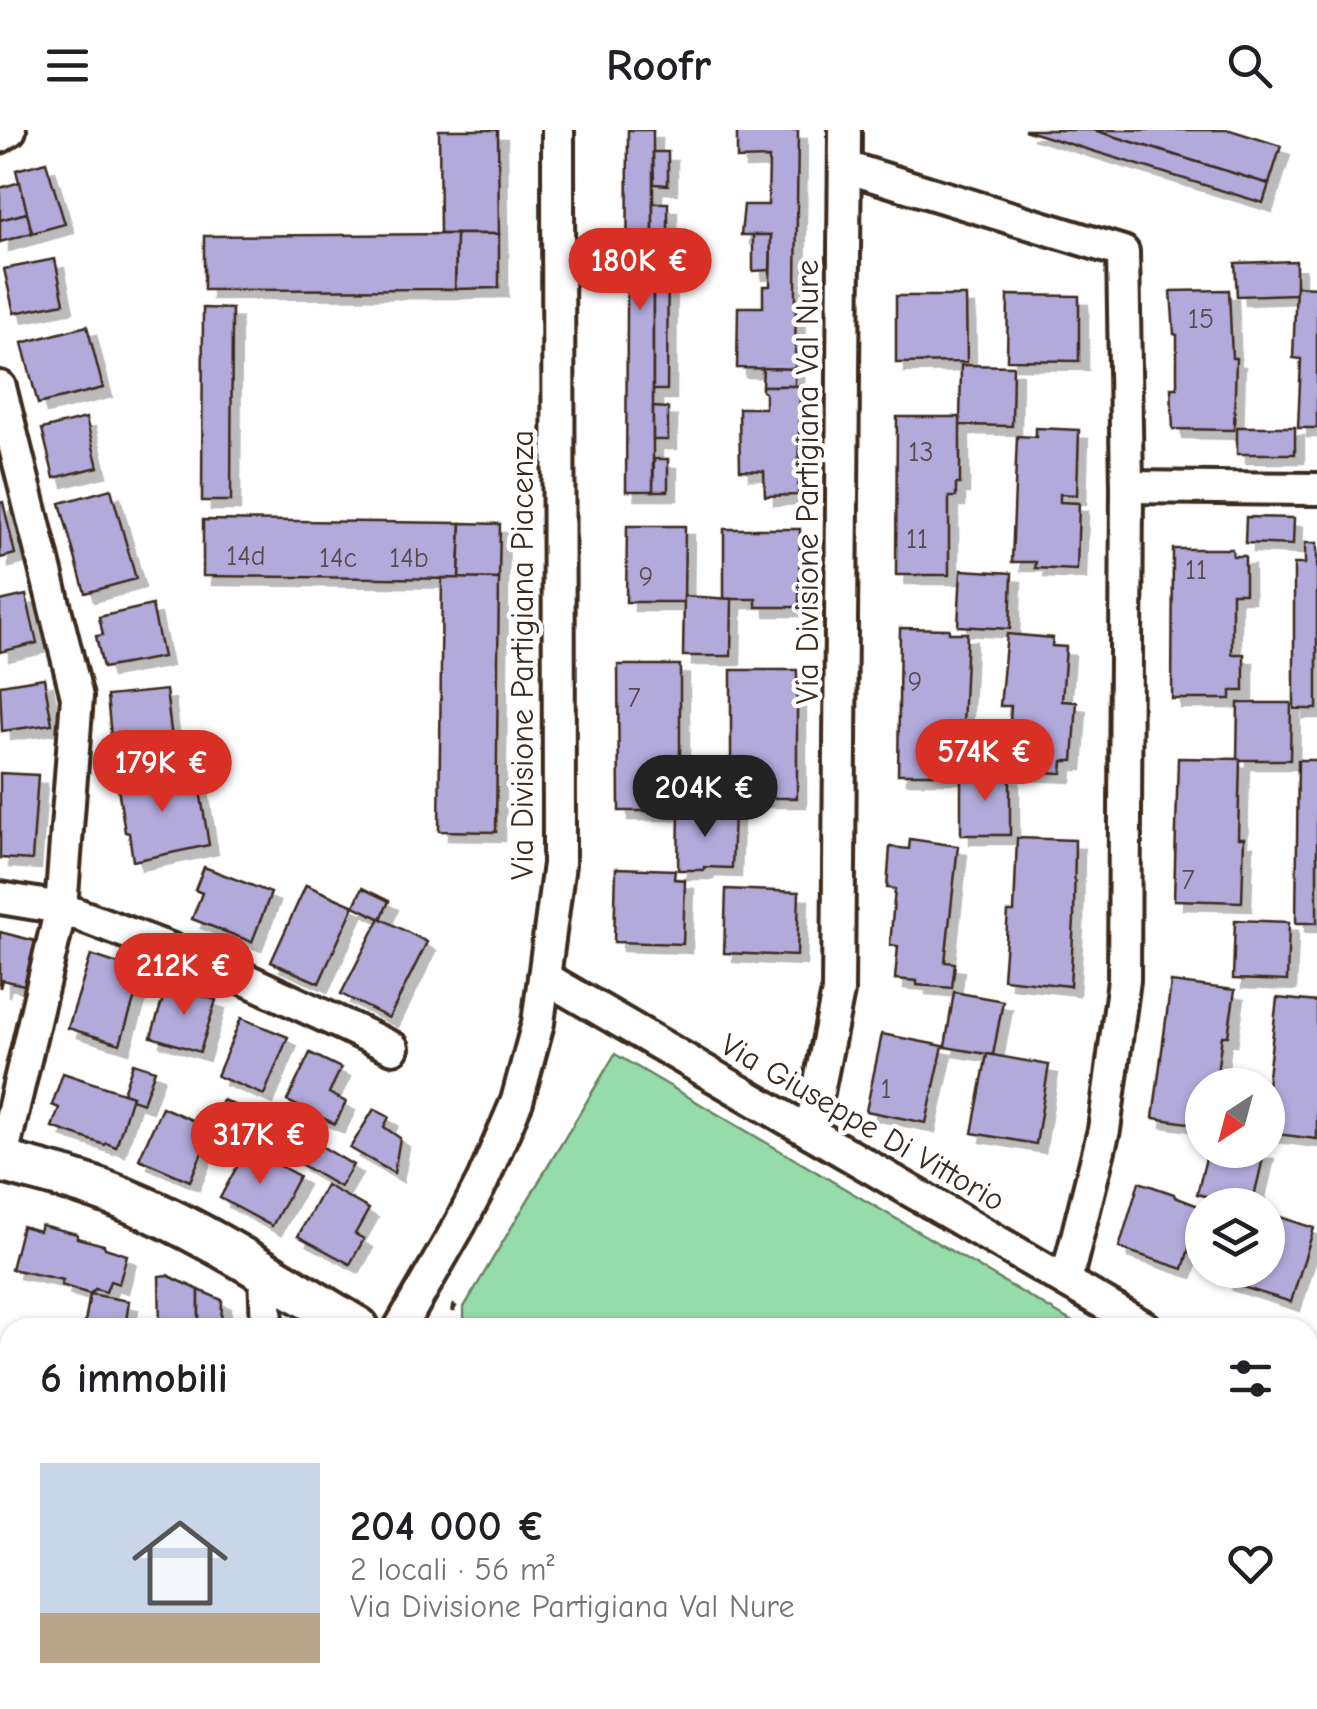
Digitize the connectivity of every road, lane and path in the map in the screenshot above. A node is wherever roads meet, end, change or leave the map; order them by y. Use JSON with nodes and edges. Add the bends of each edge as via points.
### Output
{"nodes":[{"id":1,"x":10,"y":130,"type":"edge"},
{"id":2,"x":558,"y":130,"type":"edge"},
{"id":3,"x":845,"y":130,"type":"edge"},
{"id":4,"x":0,"y":137,"type":"edge"},
{"id":5,"x":845,"y":167,"type":"junction"},
{"id":6,"x":0,"y":388,"type":"edge"},
{"id":7,"x":1126,"y":487,"type":"junction"},
{"id":8,"x":1317,"y":489,"type":"edge"},
{"id":9,"x":0,"y":898,"type":"edge"},
{"id":10,"x":60,"y":908,"type":"junction"},
{"id":11,"x":544,"y":977,"type":"junction"},
{"id":12,"x":392,"y":1048,"type":"dead end"},
{"id":13,"x":810,"y":1132,"type":"junction"},
{"id":14,"x":0,"y":1162,"type":"edge"},
{"id":15,"x":265,"y":1272,"type":"junction"},
{"id":16,"x":1066,"y":1281,"type":"junction"},
{"id":17,"x":267,"y":1318,"type":"edge"},
{"id":18,"x":341,"y":1318,"type":"edge"},
{"id":19,"x":406,"y":1318,"type":"edge"},
{"id":20,"x":1129,"y":1318,"type":"edge"}],
"edges":[{"from":1,"to":4,"type":"street"},
{"from":2,"to":11,"type":"street","name":"Via Divisione Partigiana Piacenza","via":[[559,864]]},
{"from":3,"to":5,"type":"street","name":"Via Divisione Partigiana Val Nure"},
{"from":5,"to":7,"type":"street","via":[[1123,252]]},
{"from":5,"to":13,"type":"street","name":"Via Divisione Partigiana Val Nure","via":[[838,992]]},
{"from":6,"to":10,"type":"street","via":[[78,697]]},
{"from":7,"to":8,"type":"street"},
{"from":7,"to":16,"type":"street","via":[[1124,980],[1104,1130]]},
{"from":9,"to":10,"type":"street"},
{"from":10,"to":12,"type":"street","via":[[226,970]]},
{"from":10,"to":14,"type":"street"},
{"from":11,"to":13,"type":"street","name":"Via Giuseppe Di Vittorio"},
{"from":11,"to":19,"type":"street","name":"Via Divisione Partigiana Piacenza","via":[[517,1101],[460,1224]]},
{"from":13,"to":16,"type":"street","name":"Via Giuseppe Di Vittorio"},
{"from":14,"to":15,"type":"main road","via":[[121,1198]]},
{"from":15,"to":17,"type":"street"},
{"from":15,"to":18,"type":"main road"},
{"from":16,"to":20,"type":"street","name":"Via Giuseppe Di Vittorio"}]}
